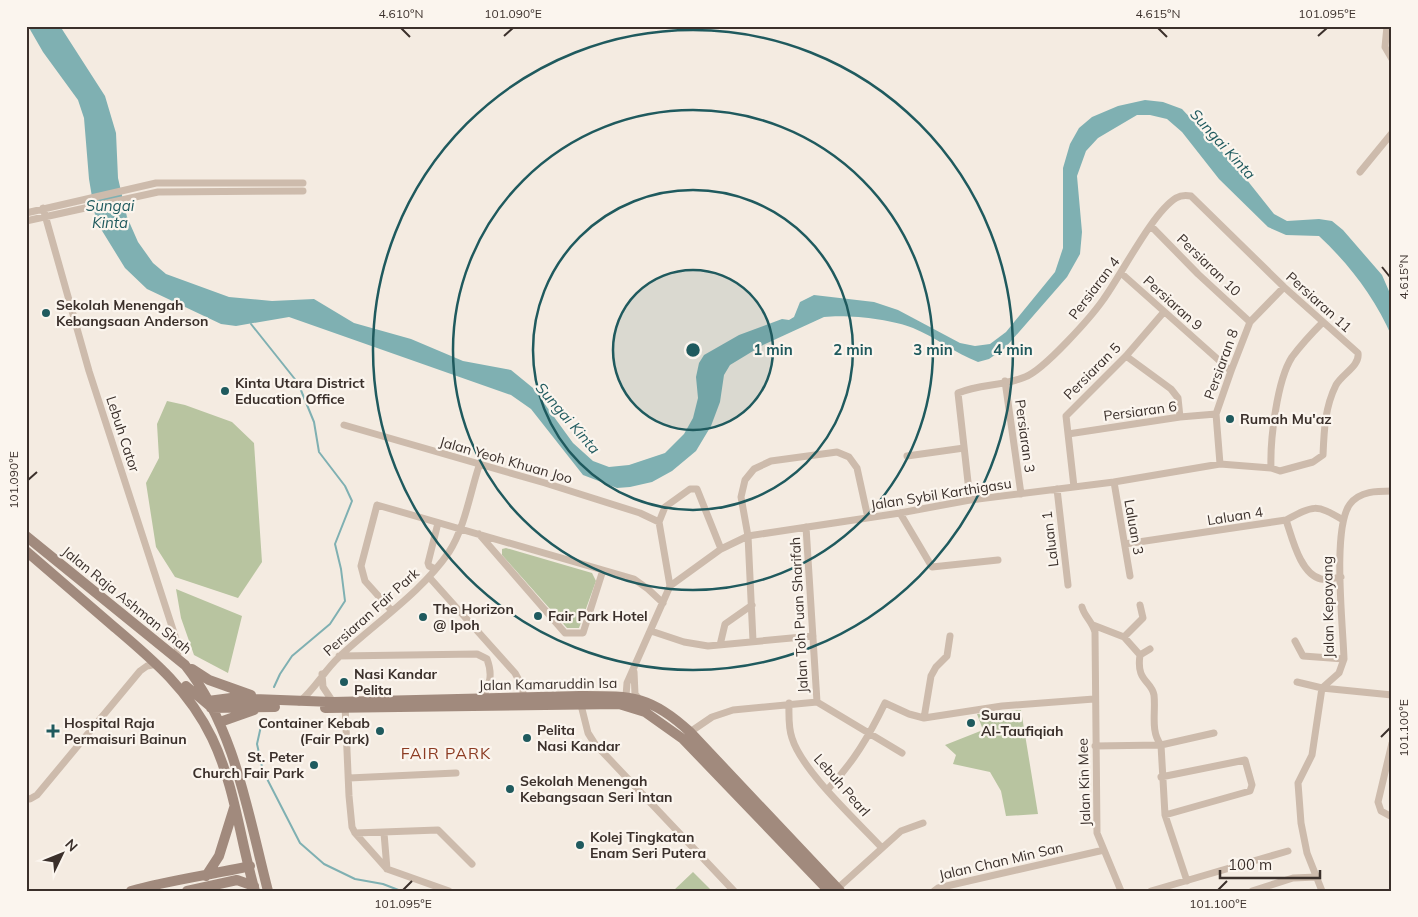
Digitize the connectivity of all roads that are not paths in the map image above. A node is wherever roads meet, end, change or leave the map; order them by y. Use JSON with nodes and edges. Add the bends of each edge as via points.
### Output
{"nodes":[{"id":1,"x":1386,"y":26,"type":"edge"},
{"id":2,"x":1392,"y":59,"type":"edge"},
{"id":3,"x":1392,"y":133,"type":"edge"},
{"id":4,"x":1360,"y":172,"type":"dead end"},
{"id":5,"x":1176,"y":198,"type":"joint"},
{"id":6,"x":44,"y":212,"type":"junction"},
{"id":7,"x":26,"y":213,"type":"edge"},
{"id":8,"x":26,"y":221,"type":"edge"},
{"id":9,"x":1151,"y":226,"type":"junction"},
{"id":10,"x":1121,"y":273,"type":"junction"},
{"id":11,"x":1284,"y":287,"type":"junction"},
{"id":12,"x":1163,"y":313,"type":"junction"},
{"id":13,"x":1250,"y":322,"type":"junction"},
{"id":14,"x":1323,"y":322,"type":"junction"},
{"id":15,"x":1126,"y":356,"type":"junction"},
{"id":16,"x":1231,"y":371,"type":"junction"},
{"id":17,"x":1005,"y":381,"type":"junction"},
{"id":18,"x":1216,"y":414,"type":"junction"},
{"id":19,"x":1180,"y":417,"type":"junction"},
{"id":20,"x":344,"y":425,"type":"dead end"},
{"id":21,"x":1068,"y":434,"type":"junction"},
{"id":22,"x":964,"y":448,"type":"junction"},
{"id":23,"x":906,"y":456,"type":"dead end"},
{"id":24,"x":1320,"y":459,"type":"joint"},
{"id":25,"x":1220,"y":464,"type":"junction"},
{"id":26,"x":479,"y":466,"type":"junction"},
{"id":27,"x":1271,"y":468,"type":"junction"},
{"id":28,"x":1114,"y":482,"type":"junction"},
{"id":29,"x":1074,"y":487,"type":"junction"},
{"id":30,"x":1057,"y":489,"type":"junction"},
{"id":31,"x":1392,"y":491,"type":"edge"},
{"id":32,"x":1021,"y":494,"type":"junction"},
{"id":33,"x":970,"y":500,"type":"junction"},
{"id":34,"x":900,"y":513,"type":"junction"},
{"id":35,"x":868,"y":518,"type":"junction"},
{"id":36,"x":1286,"y":520,"type":"junction"},
{"id":37,"x":1343,"y":520,"type":"junction"},
{"id":38,"x":659,"y":522,"type":"junction"},
{"id":39,"x":438,"y":523,"type":"junction"},
{"id":40,"x":806,"y":527,"type":"junction"},
{"id":41,"x":460,"y":529,"type":"junction"},
{"id":42,"x":479,"y":534,"type":"junction"},
{"id":43,"x":26,"y":536,"type":"edge"},
{"id":44,"x":748,"y":536,"type":"junction"},
{"id":45,"x":1124,"y":544,"type":"junction"},
{"id":46,"x":721,"y":549,"type":"junction"},
{"id":47,"x":26,"y":551,"type":"edge"},
{"id":48,"x":998,"y":560,"type":"dead end"},
{"id":49,"x":435,"y":569,"type":"junction"},
{"id":50,"x":604,"y":570,"type":"junction"},
{"id":51,"x":1130,"y":576,"type":"dead end"},
{"id":52,"x":429,"y":577,"type":"junction"},
{"id":53,"x":1341,"y":577,"type":"junction"},
{"id":54,"x":1068,"y":585,"type":"dead end"},
{"id":55,"x":670,"y":586,"type":"junction"},
{"id":56,"x":663,"y":603,"type":"junction"},
{"id":57,"x":752,"y":605,"type":"junction"},
{"id":58,"x":1140,"y":605,"type":"dead end"},
{"id":59,"x":1082,"y":607,"type":"dead end"},
{"id":60,"x":391,"y":610,"type":"junction"},
{"id":61,"x":1093,"y":625,"type":"junction"},
{"id":62,"x":651,"y":631,"type":"junction"},
{"id":63,"x":813,"y":636,"type":"junction"},
{"id":64,"x":950,"y":636,"type":"dead end"},
{"id":65,"x":1124,"y":637,"type":"junction"},
{"id":66,"x":754,"y":641,"type":"junction"},
{"id":67,"x":1295,"y":641,"type":"dead end"},
{"id":68,"x":720,"y":645,"type":"junction"},
{"id":69,"x":1150,"y":649,"type":"dead end"},
{"id":70,"x":1140,"y":655,"type":"junction"},
{"id":71,"x":340,"y":656,"type":"junction"},
{"id":72,"x":1344,"y":659,"type":"junction"},
{"id":73,"x":181,"y":662,"type":"junction"},
{"id":74,"x":157,"y":664,"type":"junction"},
{"id":75,"x":167,"y":672,"type":"junction"},
{"id":76,"x":634,"y":672,"type":"junction"},
{"id":77,"x":322,"y":673,"type":"junction"},
{"id":78,"x":1298,"y":682,"type":"dead end"},
{"id":79,"x":1322,"y":688,"type":"junction"},
{"id":80,"x":626,"y":696,"type":"junction"},
{"id":81,"x":1392,"y":696,"type":"edge"},
{"id":82,"x":524,"y":698,"type":"junction"},
{"id":83,"x":482,"y":699,"type":"junction"},
{"id":84,"x":639,"y":699,"type":"junction"},
{"id":85,"x":1094,"y":699,"type":"junction"},
{"id":86,"x":580,"y":701,"type":"junction"},
{"id":87,"x":299,"y":702,"type":"junction"},
{"id":88,"x":333,"y":702,"type":"junction"},
{"id":89,"x":817,"y":702,"type":"junction"},
{"id":90,"x":264,"y":703,"type":"junction"},
{"id":91,"x":789,"y":703,"type":"junction"},
{"id":92,"x":209,"y":705,"type":"junction"},
{"id":93,"x":345,"y":705,"type":"junction"},
{"id":94,"x":645,"y":712,"type":"junction"},
{"id":95,"x":924,"y":718,"type":"junction"},
{"id":96,"x":220,"y":722,"type":"junction"},
{"id":97,"x":668,"y":727,"type":"junction"},
{"id":98,"x":690,"y":732,"type":"junction"},
{"id":99,"x":1214,"y":733,"type":"dead end"},
{"id":100,"x":870,"y":734,"type":"junction"},
{"id":101,"x":1392,"y":743,"type":"edge"},
{"id":102,"x":1161,"y":745,"type":"junction"},
{"id":103,"x":1095,"y":746,"type":"junction"},
{"id":104,"x":902,"y":754,"type":"dead end"},
{"id":105,"x":1390,"y":755,"type":"edge"},
{"id":106,"x":456,"y":773,"type":"dead end"},
{"id":107,"x":1162,"y":777,"type":"junction"},
{"id":108,"x":349,"y":778,"type":"junction"},
{"id":109,"x":828,"y":789,"type":"junction"},
{"id":110,"x":231,"y":790,"type":"junction"},
{"id":111,"x":26,"y":798,"type":"edge"},
{"id":112,"x":234,"y":805,"type":"junction"},
{"id":113,"x":1165,"y":815,"type":"junction"},
{"id":114,"x":1389,"y":816,"type":"edge"},
{"id":115,"x":923,"y":822,"type":"dead end"},
{"id":116,"x":355,"y":833,"type":"junction"},
{"id":117,"x":384,"y":833,"type":"junction"},
{"id":118,"x":882,"y":848,"type":"junction"},
{"id":119,"x":1104,"y":850,"type":"junction"},
{"id":120,"x":1288,"y":851,"type":"dead end"},
{"id":121,"x":472,"y":864,"type":"dead end"},
{"id":122,"x":250,"y":866,"type":"junction"},
{"id":123,"x":388,"y":869,"type":"junction"},
{"id":124,"x":206,"y":876,"type":"junction"},
{"id":125,"x":1317,"y":877,"type":"junction"},
{"id":126,"x":1187,"y":881,"type":"junction"},
{"id":127,"x":257,"y":889,"type":"edge"},
{"id":128,"x":836,"y":890,"type":"edge"},
{"id":129,"x":131,"y":891,"type":"edge"},
{"id":130,"x":187,"y":891,"type":"edge"},
{"id":131,"x":268,"y":891,"type":"edge"},
{"id":132,"x":449,"y":891,"type":"edge"},
{"id":133,"x":734,"y":891,"type":"edge"},
{"id":134,"x":934,"y":891,"type":"edge"},
{"id":135,"x":1121,"y":891,"type":"edge"},
{"id":136,"x":1151,"y":891,"type":"edge"},
{"id":137,"x":1252,"y":891,"type":"edge"},
{"id":138,"x":1322,"y":891,"type":"edge"}],
"edges":[{"from":1,"to":2,"type":"street","via":[[1385,47]]},
{"from":3,"to":4,"type":"street"},
{"from":5,"to":9,"type":"street","name":"Persiaran 4"},
{"from":5,"to":11,"type":"street","name":"Persiaran 11","via":[[1191,196]]},
{"from":6,"to":6,"type":"street","via":[[76,201],[156,183],[303,187],[158,192],[79,210]]},
{"from":6,"to":7,"type":"street"},
{"from":6,"to":8,"type":"street"},
{"from":6,"to":73,"type":"street","name":"Lebuh Cator","via":[[80,342]]},
{"from":9,"to":10,"type":"street","name":"Persiaran 4"},
{"from":9,"to":13,"type":"street","name":"Persiaran 10"},
{"from":10,"to":12,"type":"street","name":"Persiaran 9"},
{"from":10,"to":17,"type":"street","name":"Persiaran 4","via":[[1090,318],[1043,364],[1025,377]]},
{"from":11,"to":13,"type":"street","name":"Persiaran 8"},
{"from":11,"to":14,"type":"street","name":"Persiaran 11"},
{"from":12,"to":15,"type":"street","name":"Persiaran 5"},
{"from":12,"to":16,"type":"street","name":"Persiaran 9"},
{"from":13,"to":16,"type":"street","name":"Persiaran 8"},
{"from":14,"to":24,"type":"street","name":"Persiaran 11","via":[[1358,353],[1358,357],[1337,384],[1328,404]]},
{"from":14,"to":27,"type":"street","via":[[1291,359],[1273,422]]},
{"from":15,"to":19,"type":"street","via":[[1172,389],[1178,398]]},
{"from":15,"to":21,"type":"street","name":"Persiaran 5","via":[[1066,416]]},
{"from":16,"to":18,"type":"street","name":"Persiaran 8"},
{"from":17,"to":22,"type":"street","name":"Persiaran 4","via":[[957,395]]},
{"from":17,"to":32,"type":"street","name":"Persiaran 3"},
{"from":18,"to":19,"type":"street","name":"Persiaran 6"},
{"from":18,"to":25,"type":"street","name":"Persiaran 8"},
{"from":19,"to":21,"type":"street","name":"Persiaran 6"},
{"from":20,"to":26,"type":"street","name":"Jalan Yeoh Khuan Joo"},
{"from":21,"to":29,"type":"street","name":"Persiaran 5"},
{"from":22,"to":23,"type":"street"},
{"from":22,"to":33,"type":"street"},
{"from":24,"to":27,"type":"street","name":"Jalan Sybil Karthigasu","via":[[1280,471]]},
{"from":25,"to":27,"type":"street","name":"Jalan Sybil Karthigasu"},
{"from":25,"to":28,"type":"street","name":"Jalan Sybil Karthigasu"},
{"from":26,"to":38,"type":"street","name":"Jalan Yeoh Khuan Joo","via":[[640,513]]},
{"from":26,"to":41,"type":"street","name":"Persiaran Fair Park"},
{"from":28,"to":29,"type":"street","name":"Jalan Sybil Karthigasu"},
{"from":28,"to":45,"type":"street","name":"Laluan 3"},
{"from":29,"to":30,"type":"street","name":"Jalan Sybil Karthigasu"},
{"from":30,"to":32,"type":"street","name":"Jalan Sybil Karthigasu"},
{"from":30,"to":54,"type":"street","name":"Laluan 1"},
{"from":31,"to":37,"type":"street","name":"Jalan Kepayang","via":[[1366,493],[1350,505]]},
{"from":32,"to":33,"type":"street","name":"Jalan Sybil Karthigasu"},
{"from":33,"to":34,"type":"street","name":"Jalan Sybil Karthigasu"},
{"from":34,"to":35,"type":"street","name":"Jalan Sybil Karthigasu"},
{"from":34,"to":48,"type":"street","via":[[932,567]]},
{"from":35,"to":40,"type":"street","name":"Jalan Sybil Karthigasu"},
{"from":35,"to":44,"type":"street","via":[[857,468],[849,457],[837,452],[771,461],[754,469],[745,480],[741,497]]},
{"from":36,"to":37,"type":"street","name":"Laluan 4","via":[[1308,508],[1319,507]]},
{"from":36,"to":45,"type":"street","name":"Laluan 4"},
{"from":36,"to":53,"type":"street","via":[[1306,566],[1315,576],[1324,580]]},
{"from":37,"to":53,"type":"street","name":"Jalan Kepayang","via":[[1339,542]]},
{"from":38,"to":46,"type":"street","via":[[665,507],[690,489],[698,489]]},
{"from":38,"to":55,"type":"street"},
{"from":39,"to":41,"type":"street"},
{"from":39,"to":49,"type":"street","name":"Persiaran Fair Park","via":[[428,563]]},
{"from":39,"to":60,"type":"street","via":[[377,505],[361,566],[365,581]]},
{"from":40,"to":44,"type":"street","name":"Jalan Sybil Karthigasu"},
{"from":40,"to":63,"type":"street","name":"Jalan Toh Puan Sharifah"},
{"from":41,"to":42,"type":"street"},
{"from":41,"to":49,"type":"street","name":"Persiaran Fair Park"},
{"from":42,"to":50,"type":"street"},
{"from":42,"to":50,"type":"street","via":[[566,633],[582,633]]},
{"from":43,"to":73,"type":"main road","name":"Jalan Raja Ashman Shah"},
{"from":44,"to":46,"type":"street","name":"Jalan Sybil Karthigasu"},
{"from":44,"to":57,"type":"street"},
{"from":45,"to":51,"type":"street","name":"Laluan 3"},
{"from":46,"to":55,"type":"street","name":"Jalan Sybil Karthigasu"},
{"from":47,"to":74,"type":"main road","name":"Jalan Raja Ashman Shah"},
{"from":49,"to":52,"type":"street","name":"Persiaran Fair Park"},
{"from":50,"to":56,"type":"street","via":[[634,579]]},
{"from":52,"to":60,"type":"street","name":"Persiaran Fair Park"},
{"from":52,"to":82,"type":"street","via":[[515,673]]},
{"from":53,"to":72,"type":"street","name":"Jalan Kepayang"},
{"from":55,"to":56,"type":"street"},
{"from":56,"to":62,"type":"street"},
{"from":57,"to":66,"type":"street"},
{"from":57,"to":68,"type":"street","via":[[725,624]]},
{"from":58,"to":65,"type":"street","via":[[1143,618]]},
{"from":59,"to":61,"type":"street"},
{"from":60,"to":71,"type":"street","name":"Persiaran Fair Park"},
{"from":61,"to":65,"type":"street"},
{"from":61,"to":85,"type":"street","name":"Jalan Kin Mee"},
{"from":62,"to":68,"type":"street","via":[[684,642]]},
{"from":62,"to":76,"type":"street"},
{"from":63,"to":66,"type":"street"},
{"from":63,"to":89,"type":"street","name":"Jalan Toh Puan Sharifah"},
{"from":64,"to":95,"type":"street","via":[[947,656],[931,676]]},
{"from":65,"to":70,"type":"street"},
{"from":66,"to":68,"type":"street"},
{"from":67,"to":72,"type":"street","via":[[1303,656]]},
{"from":69,"to":70,"type":"street"},
{"from":70,"to":102,"type":"street","via":[[1141,675],[1154,692],[1155,738]]},
{"from":71,"to":77,"type":"street","name":"Persiaran Fair Park"},
{"from":71,"to":83,"type":"street","via":[[477,654],[487,659],[491,670],[490,682]]},
{"from":72,"to":79,"type":"street","name":"Jalan Kepayang","via":[[1339,673]]},
{"from":73,"to":90,"type":"main road","via":[[209,680]]},
{"from":73,"to":92,"type":"main road","name":"Jalan Raja Ashman Shah","via":[[197,681]]},
{"from":74,"to":75,"type":"main road","name":"Jalan Raja Ashman Shah"},
{"from":74,"to":111,"type":"street","via":[[140,671],[37,795]]},
{"from":75,"to":92,"type":"main road"},
{"from":75,"to":110,"type":"main road","name":"Jalan Raja Ashman Shah","via":[[182,689],[208,732]]},
{"from":76,"to":80,"type":"street","via":[[625,687]]},
{"from":76,"to":84,"type":"street","via":[[635,694]]},
{"from":77,"to":87,"type":"street","name":"Persiaran Fair Park","via":[[312,691]]},
{"from":77,"to":88,"type":"street","name":"Persiaran Fair Park","via":[[323,687]]},
{"from":78,"to":79,"type":"street"},
{"from":79,"to":81,"type":"street"},
{"from":79,"to":125,"type":"street","via":[[1312,755],[1298,782],[1301,823]]},
{"from":80,"to":84,"type":"main road","name":"Jalan Kamaruddin Isa"},
{"from":80,"to":86,"type":"main road","name":"Jalan Kamaruddin Isa"},
{"from":80,"to":94,"type":"main road"},
{"from":82,"to":83,"type":"main road","name":"Jalan Kamaruddin Isa"},
{"from":82,"to":86,"type":"main road","name":"Jalan Kamaruddin Isa"},
{"from":83,"to":93,"type":"main road","name":"Jalan Kamaruddin Isa"},
{"from":84,"to":98,"type":"main road","name":"Jalan Kamaruddin Isa","via":[[677,719]]},
{"from":85,"to":95,"type":"street","via":[[1002,706]]},
{"from":85,"to":103,"type":"street","name":"Jalan Kin Mee"},
{"from":86,"to":93,"type":"main road","name":"Jalan Kamaruddin Isa"},
{"from":86,"to":94,"type":"main road","name":"Jalan Kamaruddin Isa","via":[[619,704]]},
{"from":86,"to":133,"type":"street","via":[[588,733],[595,744]]},
{"from":87,"to":88,"type":"main road","name":"Jalan Kamaruddin Isa"},
{"from":87,"to":90,"type":"main road","name":"Jalan Kamaruddin Isa"},
{"from":88,"to":93,"type":"main road","name":"Jalan Kamaruddin Isa"},
{"from":89,"to":91,"type":"street"},
{"from":89,"to":100,"type":"street"},
{"from":90,"to":92,"type":"main road","name":"Jalan Kamaruddin Isa","via":[[231,698]]},
{"from":90,"to":93,"type":"main road","name":"Jalan Kamaruddin Isa"},
{"from":90,"to":96,"type":"main road"},
{"from":91,"to":98,"type":"street","via":[[733,710],[712,717]]},
{"from":91,"to":109,"type":"street","name":"Lebuh Pearl","via":[[790,729],[796,748]]},
{"from":92,"to":96,"type":"main road","name":"Jalan Raja Ashman Shah"},
{"from":92,"to":110,"type":"main road","via":[[207,716],[228,769]]},
{"from":93,"to":108,"type":"street"},
{"from":94,"to":97,"type":"main road","name":"Jalan Kamaruddin Isa"},
{"from":95,"to":100,"type":"street","via":[[885,703]]},
{"from":96,"to":131,"type":"main road","name":"Jalan Raja Ashman Shah"},
{"from":97,"to":98,"type":"main road"},
{"from":97,"to":128,"type":"main road","name":"Jalan Kamaruddin Isa"},
{"from":98,"to":128,"type":"main road","name":"Jalan Kamaruddin Isa"},
{"from":99,"to":102,"type":"street"},
{"from":100,"to":104,"type":"street"},
{"from":100,"to":109,"type":"street","via":[[848,768]]},
{"from":101,"to":105,"type":"street"},
{"from":102,"to":103,"type":"street"},
{"from":102,"to":107,"type":"street"},
{"from":103,"to":119,"type":"street","name":"Jalan Kin Mee","via":[[1098,833]]},
{"from":105,"to":114,"type":"street","via":[[1378,802],[1381,811]]},
{"from":106,"to":108,"type":"street"},
{"from":107,"to":113,"type":"street"},
{"from":107,"to":113,"type":"street","via":[[1245,760],[1252,785],[1250,791]]},
{"from":108,"to":116,"type":"street"},
{"from":109,"to":118,"type":"street","name":"Lebuh Pearl"},
{"from":110,"to":112,"type":"main road","name":"Jalan Raja Ashman Shah"},
{"from":112,"to":122,"type":"main road","name":"Jalan Raja Ashman Shah"},
{"from":112,"to":124,"type":"main road","via":[[219,856]]},
{"from":113,"to":126,"type":"street"},
{"from":115,"to":118,"type":"street","via":[[901,831]]},
{"from":116,"to":117,"type":"street"},
{"from":116,"to":123,"type":"street"},
{"from":117,"to":121,"type":"street","via":[[438,830]]},
{"from":117,"to":123,"type":"street"},
{"from":118,"to":128,"type":"street"},
{"from":119,"to":134,"type":"street","name":"Jalan Chan Min San"},
{"from":119,"to":135,"type":"street","name":"Jalan Kin Mee"},
{"from":120,"to":126,"type":"street"},
{"from":122,"to":124,"type":"main road"},
{"from":122,"to":127,"type":"main road","name":"Jalan Raja Ashman Shah"},
{"from":123,"to":132,"type":"street"},
{"from":124,"to":129,"type":"main road","via":[[170,880]]},
{"from":125,"to":137,"type":"street","via":[[1293,878]]},
{"from":125,"to":138,"type":"street"},
{"from":126,"to":136,"type":"street"},
{"from":127,"to":130,"type":"main road","via":[[237,880]]}]}
